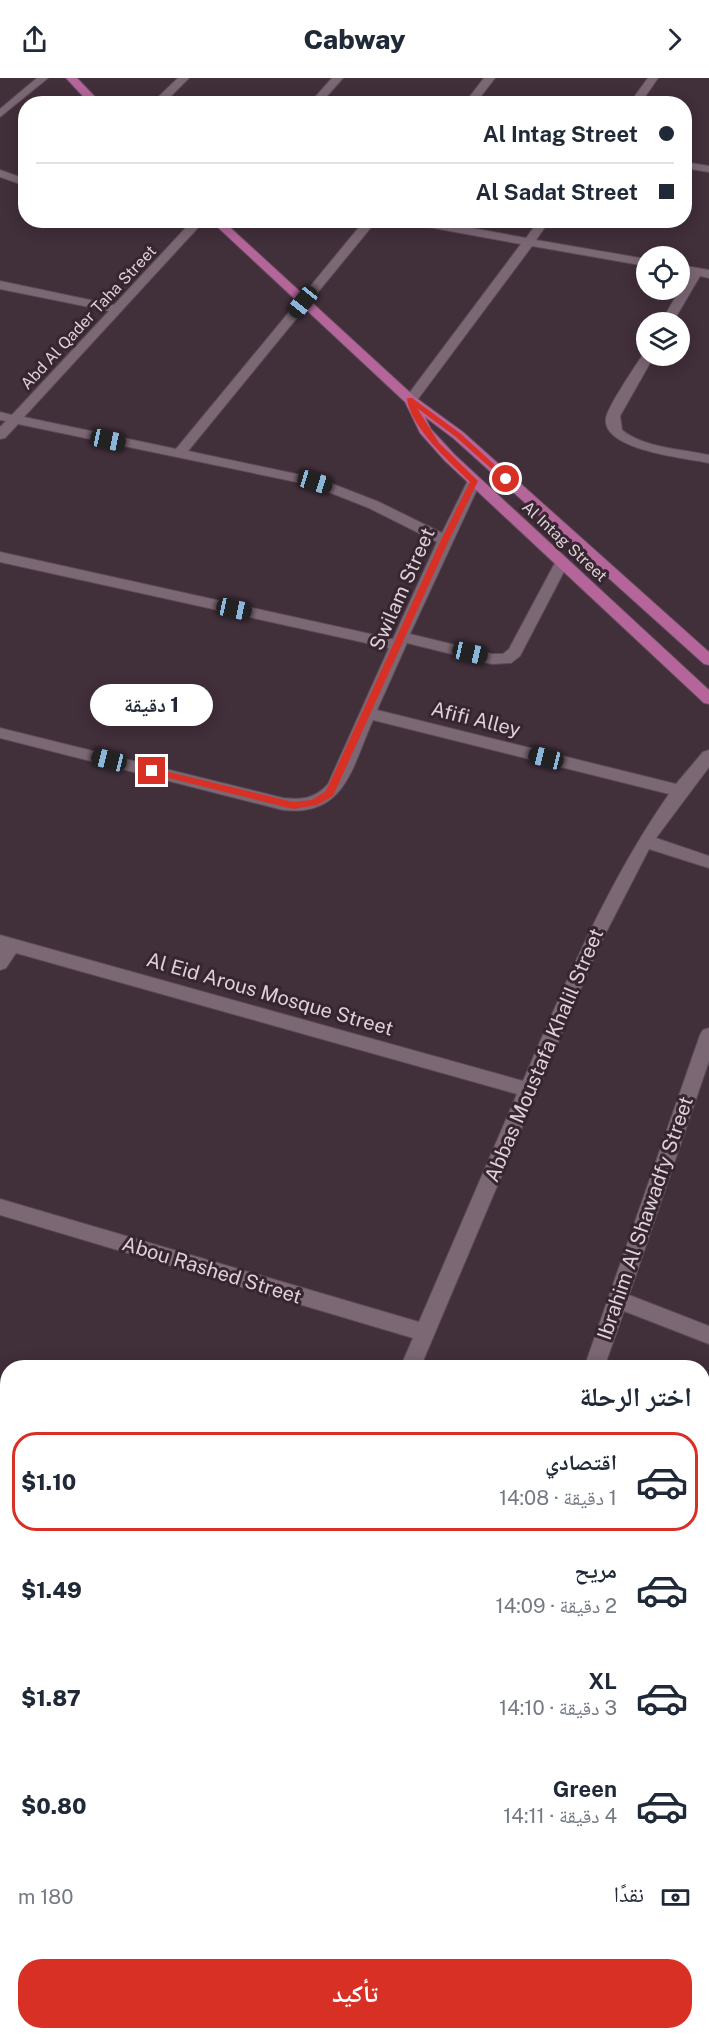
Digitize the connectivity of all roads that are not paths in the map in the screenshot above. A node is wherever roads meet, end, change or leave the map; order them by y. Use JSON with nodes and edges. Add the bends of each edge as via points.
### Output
{"nodes":[{"id":1,"x":43,"y":78,"type":"edge"},
{"id":2,"x":71,"y":78,"type":"edge"},
{"id":3,"x":184,"y":78,"type":"edge"},
{"id":4,"x":338,"y":78,"type":"edge"},
{"id":5,"x":490,"y":78,"type":"edge"},
{"id":6,"x":653,"y":78,"type":"edge"},
{"id":7,"x":0,"y":95,"type":"edge"},
{"id":8,"x":22,"y":96,"type":"edge"},
{"id":9,"x":89,"y":96,"type":"edge"},
{"id":10,"x":165,"y":96,"type":"edge"},
{"id":11,"x":321,"y":96,"type":"edge"},
{"id":12,"x":475,"y":96,"type":"edge"},
{"id":13,"x":640,"y":96,"type":"edge"},
{"id":14,"x":18,"y":99,"type":"joint"},
{"id":15,"x":0,"y":114,"type":"edge"},
{"id":16,"x":692,"y":166,"type":"edge"},
{"id":17,"x":709,"y":169,"type":"edge"},
{"id":18,"x":0,"y":173,"type":"edge"},
{"id":19,"x":18,"y":180,"type":"edge"},
{"id":20,"x":193,"y":228,"type":"edge"},
{"id":21,"x":224,"y":228,"type":"edge"},
{"id":22,"x":365,"y":228,"type":"edge"},
{"id":23,"x":450,"y":228,"type":"edge"},
{"id":24,"x":539,"y":228,"type":"edge"},
{"id":25,"x":528,"y":242,"type":"junction"},
{"id":26,"x":636,"y":261,"type":"edge"},
{"id":27,"x":690,"y":271,"type":"edge"},
{"id":28,"x":696,"y":272,"type":"junction"},
{"id":29,"x":709,"y":274,"type":"edge"},
{"id":30,"x":0,"y":285,"type":"edge"},
{"id":31,"x":303,"y":302,"type":"junction"},
{"id":32,"x":117,"y":309,"type":"junction"},
{"id":33,"x":673,"y":312,"type":"edge"},
{"id":34,"x":642,"y":366,"type":"edge"},
{"id":35,"x":410,"y":400,"type":"junction"},
{"id":36,"x":0,"y":416,"type":"edge"},
{"id":37,"x":15,"y":419,"type":"junction"},
{"id":38,"x":0,"y":435,"type":"edge"},
{"id":39,"x":178,"y":455,"type":"junction"},
{"id":40,"x":709,"y":459,"type":"edge"},
{"id":41,"x":474,"y":481,"type":"junction"},
{"id":42,"x":445,"y":540,"type":"junction"},
{"id":43,"x":0,"y":557,"type":"edge"},
{"id":44,"x":562,"y":562,"type":"junction"},
{"id":45,"x":400,"y":641,"type":"junction"},
{"id":46,"x":709,"y":660,"type":"edge"},
{"id":47,"x":709,"y":699,"type":"edge"},
{"id":48,"x":367,"y":713,"type":"junction"},
{"id":49,"x":0,"y":733,"type":"edge"},
{"id":50,"x":708,"y":752,"type":"edge"},
{"id":51,"x":680,"y":790,"type":"junction"},
{"id":52,"x":645,"y":841,"type":"junction"},
{"id":53,"x":709,"y":862,"type":"edge"},
{"id":54,"x":6,"y":944,"type":"edge"},
{"id":55,"x":0,"y":963,"type":"edge"},
{"id":56,"x":709,"y":1035,"type":"edge"},
{"id":57,"x":528,"y":1090,"type":"junction"},
{"id":58,"x":0,"y":1207,"type":"edge"},
{"id":59,"x":618,"y":1300,"type":"junction"},
{"id":60,"x":425,"y":1334,"type":"junction"},
{"id":61,"x":709,"y":1335,"type":"edge"},
{"id":62,"x":414,"y":1360,"type":"edge"},
{"id":63,"x":597,"y":1360,"type":"edge"}],
"edges":[{"from":1,"to":8,"type":"street"},
{"from":2,"to":9,"type":"main road"},
{"from":3,"to":10,"type":"street"},
{"from":4,"to":11,"type":"street"},
{"from":5,"to":12,"type":"street"},
{"from":6,"to":13,"type":"street"},
{"from":7,"to":14,"type":"street"},
{"from":14,"to":15,"type":"street"},
{"from":16,"to":17,"type":"street"},
{"from":18,"to":19,"type":"street"},
{"from":20,"to":32,"type":"street","name":"Abd Al Qader Taha Street"},
{"from":21,"to":31,"type":"main road","name":"Al Intag Street"},
{"from":22,"to":31,"type":"street"},
{"from":23,"to":25,"type":"street"},
{"from":24,"to":25,"type":"street"},
{"from":25,"to":26,"type":"street"},
{"from":25,"to":35,"type":"street"},
{"from":27,"to":28,"type":"street"},
{"from":28,"to":29,"type":"street"},
{"from":28,"to":33,"type":"street"},
{"from":30,"to":32,"type":"street"},
{"from":31,"to":35,"type":"main road","name":"Al Intag Street"},
{"from":31,"to":39,"type":"street"},
{"from":32,"to":37,"type":"street","name":"Abd Al Qader Taha Street"},
{"from":34,"to":40,"type":"street","via":[[613,417],[613,427],[619,436]]},
{"from":35,"to":41,"type":"main road","name":"Al Intag Street","via":[[436,444]]},
{"from":35,"to":46,"type":"main road","name":"Al Intag Street","via":[[458,435]]},
{"from":36,"to":37,"type":"street"},
{"from":37,"to":38,"type":"street","name":"Abd Al Qader Taha Street"},
{"from":37,"to":39,"type":"street"},
{"from":39,"to":42,"type":"street","via":[[330,487]]},
{"from":41,"to":42,"type":"street","name":"Swilam Street"},
{"from":41,"to":44,"type":"main road","name":"Al Intag Street"},
{"from":42,"to":45,"type":"street","name":"Swilam Street"},
{"from":43,"to":45,"type":"street"},
{"from":44,"to":45,"type":"street","via":[[511,656],[492,659]]},
{"from":44,"to":47,"type":"main road","name":"Al Intag Street"},
{"from":45,"to":48,"type":"street","name":"Swilam Street"},
{"from":48,"to":49,"type":"street","name":"Swilam Street","via":[[335,787],[323,799],[304,805],[283,804]]},
{"from":48,"to":51,"type":"street","name":"Afifi Alley"},
{"from":50,"to":51,"type":"street","name":"Abbas Moustafa Khalil Street"},
{"from":51,"to":52,"type":"street","name":"Abbas Moustafa Khalil Street"},
{"from":52,"to":53,"type":"street"},
{"from":52,"to":57,"type":"street","name":"Abbas Moustafa Khalil Street","via":[[589,948]]},
{"from":54,"to":55,"type":"street"},
{"from":54,"to":57,"type":"street","name":"Al Eid Arous Mosque Street"},
{"from":56,"to":59,"type":"street","name":"Ibrahim Al Shawadfy Street"},
{"from":57,"to":60,"type":"street","name":"Abbas Moustafa Khalil Street"},
{"from":58,"to":60,"type":"street","name":"Abou Rashed Street"},
{"from":59,"to":61,"type":"street"},
{"from":59,"to":63,"type":"street","name":"Ibrahim Al Shawadfy Street"},
{"from":60,"to":62,"type":"street","name":"Abbas Moustafa Khalil Street"}]}
